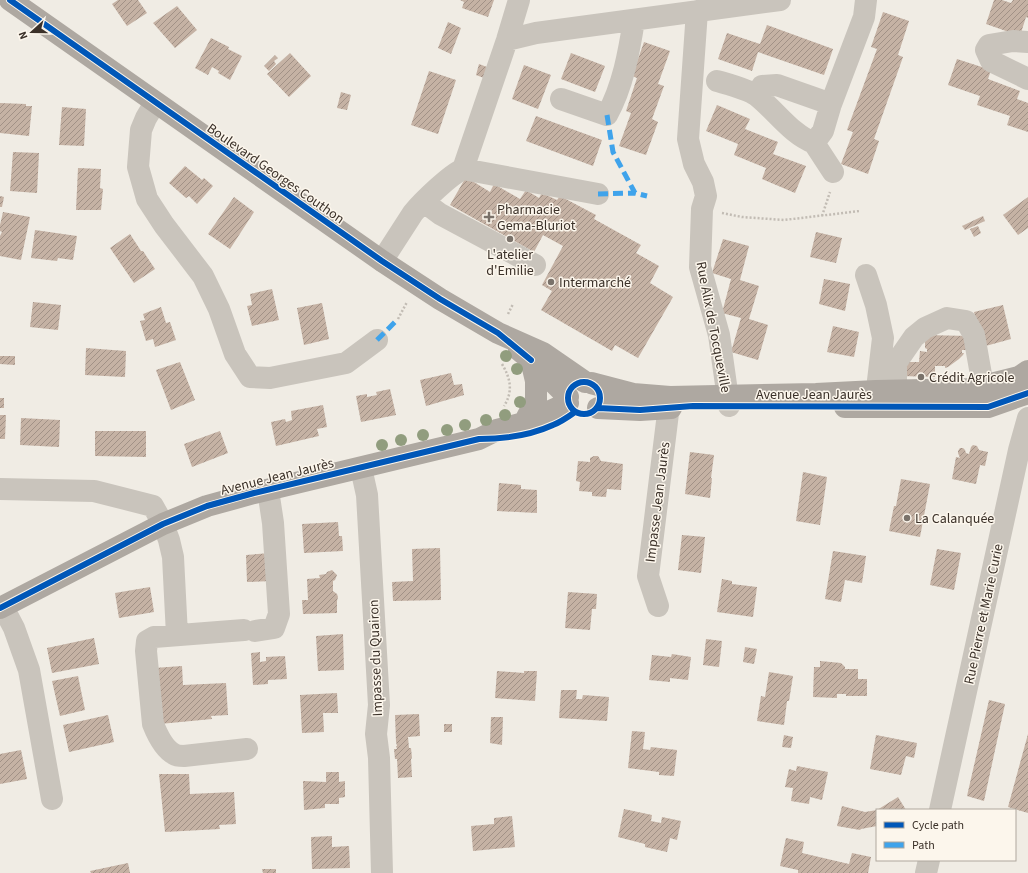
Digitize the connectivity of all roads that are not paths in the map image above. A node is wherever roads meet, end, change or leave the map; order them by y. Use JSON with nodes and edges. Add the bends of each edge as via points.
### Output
{"nodes":[{"id":1,"x":10,"y":0,"type":"edge"},
{"id":2,"x":519,"y":0,"type":"edge"},
{"id":3,"x":779,"y":0,"type":"edge"},
{"id":4,"x":866,"y":0,"type":"edge"},
{"id":5,"x":697,"y":11,"type":"junction"},
{"id":6,"x":634,"y":20,"type":"junction"},
{"id":7,"x":507,"y":40,"type":"junction"},
{"id":8,"x":1028,"y":42,"type":"edge"},
{"id":9,"x":1028,"y":79,"type":"edge"},
{"id":10,"x":717,"y":81,"type":"dead end"},
{"id":11,"x":756,"y":95,"type":"junction"},
{"id":12,"x":561,"y":99,"type":"dead end"},
{"id":13,"x":155,"y":102,"type":"junction"},
{"id":14,"x":831,"y":104,"type":"junction"},
{"id":15,"x":814,"y":143,"type":"junction"},
{"id":16,"x":463,"y":170,"type":"junction"},
{"id":17,"x":834,"y":172,"type":"road end"},
{"id":18,"x":598,"y":194,"type":"dead end"},
{"id":19,"x":424,"y":202,"type":"junction"},
{"id":20,"x":382,"y":261,"type":"junction"},
{"id":21,"x":535,"y":265,"type":"dead end"},
{"id":22,"x":866,"y":275,"type":"dead end"},
{"id":23,"x":502,"y":325,"type":"junction"},
{"id":24,"x":377,"y":340,"type":"dead end"},
{"id":25,"x":531,"y":360,"type":"junction"},
{"id":26,"x":1026,"y":382,"type":"edge"},
{"id":27,"x":588,"y":383,"type":"junction"},
{"id":28,"x":882,"y":396,"type":"junction"},
{"id":29,"x":986,"y":396,"type":"junction"},
{"id":30,"x":729,"y":401,"type":"junction"},
{"id":31,"x":669,"y":403,"type":"junction"},
{"id":32,"x":570,"y":404,"type":"junction"},
{"id":33,"x":1028,"y":406,"type":"edge"},
{"id":34,"x":598,"y":408,"type":"junction"},
{"id":35,"x":1028,"y":418,"type":"edge"},
{"id":36,"x":524,"y":423,"type":"junction"},
{"id":37,"x":479,"y":439,"type":"junction"},
{"id":38,"x":361,"y":468,"type":"junction"},
{"id":39,"x":0,"y":489,"type":"edge"},
{"id":40,"x":268,"y":490,"type":"junction"},
{"id":41,"x":163,"y":524,"type":"junction"},
{"id":42,"x":658,"y":606,"type":"dead end"},
{"id":43,"x":1,"y":608,"type":"edge"},
{"id":44,"x":177,"y":635,"type":"junction"},
{"id":45,"x":247,"y":749,"type":"dead end"},
{"id":46,"x":52,"y":799,"type":"dead end"},
{"id":47,"x":940,"y":809,"type":"edge"},
{"id":48,"x":929,"y":861,"type":"edge"},
{"id":49,"x":382,"y":873,"type":"edge"},
{"id":50,"x":926,"y":873,"type":"edge"}],
"edges":[{"from":1,"to":13,"type":"main road","name":"Boulevard Georges Couthon"},
{"from":2,"to":7,"type":"street"},
{"from":3,"to":5,"type":"street"},
{"from":4,"to":14,"type":"street","via":[[864,17]]},
{"from":5,"to":6,"type":"street"},
{"from":5,"to":30,"type":"street","name":"Rue Alix de Tocqueville","via":[[688,139],[706,196],[702,209],[700,267],[719,335]]},
{"from":6,"to":7,"type":"street","via":[[536,32]]},
{"from":6,"to":12,"type":"street","via":[[628,56],[607,114]]},
{"from":7,"to":16,"type":"street"},
{"from":8,"to":9,"type":"street","via":[[989,45],[986,50],[991,61]]},
{"from":10,"to":11,"type":"street"},
{"from":11,"to":14,"type":"street","via":[[762,86],[777,85]]},
{"from":11,"to":15,"type":"street","via":[[797,134]]},
{"from":13,"to":20,"type":"main road","name":"Boulevard Georges Couthon"},
{"from":13,"to":24,"type":"street","via":[[142,130],[138,167],[147,198],[203,276],[219,309],[235,354],[250,377],[270,378],[346,363]]},
{"from":14,"to":15,"type":"street","via":[[823,132]]},
{"from":15,"to":17,"type":"street"},
{"from":16,"to":18,"type":"street"},
{"from":16,"to":19,"type":"street","via":[[455,173]]},
{"from":19,"to":20,"type":"street","via":[[413,213]]},
{"from":19,"to":21,"type":"street","via":[[440,214]]},
{"from":20,"to":23,"type":"main road","name":"Boulevard Georges Couthon","via":[[440,299]]},
{"from":22,"to":28,"type":"street","via":[[876,305],[882,338]]},
{"from":23,"to":25,"type":"main road","name":"Boulevard Georges Couthon"},
{"from":23,"to":27,"type":"main road","name":"Boulevard Georges Couthon"},
{"from":25,"to":32,"type":"main road","name":"Boulevard Georges Couthon"},
{"from":25,"to":36,"type":"main road","via":[[536,381],[536,400]]},
{"from":26,"to":29,"type":"main road","name":"Avenue Jean Jaurès"},
{"from":27,"to":31,"type":"main road","name":"Avenue Jean Jaurès"},
{"from":27,"to":32,"type":"main road","via":[[577,383],[571,389]]},
{"from":27,"to":34,"type":"main road","via":[[597,388],[600,394]]},
{"from":28,"to":29,"type":"main road","name":"Avenue Jean Jaurès"},
{"from":28,"to":29,"type":"street","via":[[896,363],[914,338],[925,328],[947,318],[966,321],[974,335]]},
{"from":28,"to":30,"type":"main road","name":"Avenue Jean Jaurès","via":[[816,394]]},
{"from":29,"to":33,"type":"main road"},
{"from":30,"to":31,"type":"main road","name":"Avenue Jean Jaurès","via":[[693,406]]},
{"from":31,"to":34,"type":"main road","name":"Avenue Jean Jaurès","via":[[640,410]]},
{"from":31,"to":42,"type":"street","name":"Impasse Jean Jaurès","via":[[648,576]]},
{"from":32,"to":34,"type":"main road","via":[[581,415],[588,415]]},
{"from":32,"to":36,"type":"main road","name":"Avenue Jean Jaurès"},
{"from":32,"to":37,"type":"main road","name":"Avenue Jean Jaurès","via":[[554,425],[529,434],[500,439]]},
{"from":35,"to":47,"type":"street","name":"Rue Pierre et Marie Curie"},
{"from":36,"to":37,"type":"main road","name":"Avenue Jean Jaurès","via":[[497,430]]},
{"from":37,"to":38,"type":"main road","name":"Avenue Jean Jaurès"},
{"from":38,"to":40,"type":"main road","name":"Avenue Jean Jaurès"},
{"from":38,"to":49,"type":"street","name":"Impasse du Quairon","via":[[367,495],[378,698],[376,734]]},
{"from":39,"to":41,"type":"street","via":[[94,491],[153,506]]},
{"from":40,"to":41,"type":"main road","name":"Avenue Jean Jaurès","via":[[207,506]]},
{"from":40,"to":44,"type":"street","via":[[273,523],[279,614],[274,628]]},
{"from":41,"to":43,"type":"main road","name":"Avenue Jean Jaurès"},
{"from":41,"to":44,"type":"street","via":[[173,557]]},
{"from":43,"to":46,"type":"street","via":[[14,628],[29,670]]},
{"from":44,"to":45,"type":"street","via":[[154,637],[147,641],[153,724],[158,735],[175,756]]},
{"from":48,"to":50,"type":"street"}]}
